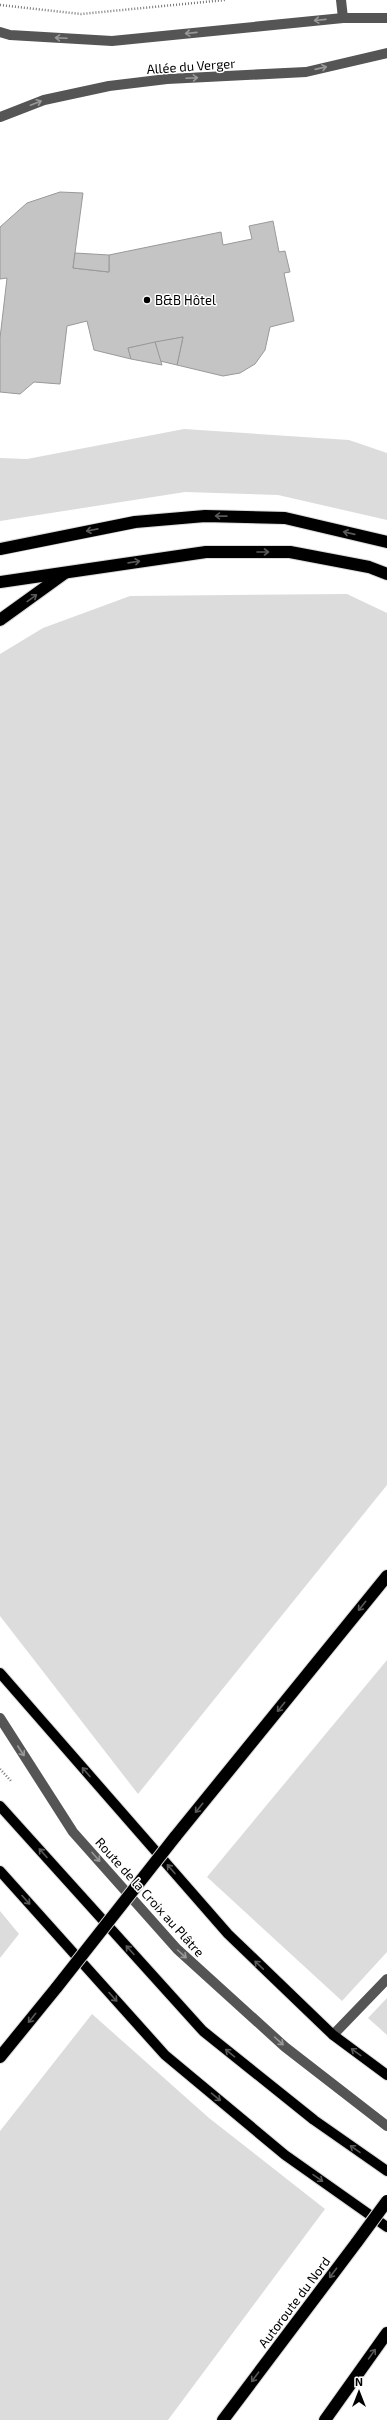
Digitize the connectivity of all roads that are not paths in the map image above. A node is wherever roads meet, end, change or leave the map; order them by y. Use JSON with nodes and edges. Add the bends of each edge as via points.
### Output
{"nodes":[{"id":1,"x":341,"y":0,"type":"edge"},
{"id":2,"x":343,"y":18,"type":"junction"},
{"id":3,"x":387,"y":18,"type":"edge"},
{"id":4,"x":0,"y":32,"type":"edge"},
{"id":5,"x":387,"y":53,"type":"edge"},
{"id":6,"x":0,"y":117,"type":"edge"},
{"id":7,"x":387,"y":542,"type":"edge"},
{"id":8,"x":0,"y":549,"type":"edge"},
{"id":9,"x":68,"y":572,"type":"junction"},
{"id":10,"x":387,"y":574,"type":"edge"},
{"id":11,"x":0,"y":582,"type":"edge"},
{"id":12,"x":0,"y":620,"type":"edge"},
{"id":13,"x":387,"y":1576,"type":"edge"},
{"id":14,"x":0,"y":1673,"type":"edge"},
{"id":15,"x":0,"y":1718,"type":"edge"},
{"id":16,"x":0,"y":1806,"type":"edge"},
{"id":17,"x":0,"y":1871,"type":"edge"},
{"id":18,"x":387,"y":1979,"type":"edge"},
{"id":19,"x":333,"y":2035,"type":"junction"},
{"id":20,"x":0,"y":2057,"type":"edge"},
{"id":21,"x":387,"y":2075,"type":"edge"},
{"id":22,"x":387,"y":2126,"type":"edge"},
{"id":23,"x":387,"y":2172,"type":"edge"},
{"id":24,"x":387,"y":2201,"type":"edge"},
{"id":25,"x":387,"y":2227,"type":"edge"},
{"id":26,"x":387,"y":2332,"type":"edge"},
{"id":27,"x":224,"y":2420,"type":"edge"},
{"id":28,"x":325,"y":2420,"type":"edge"}],
"edges":[{"from":1,"to":2,"type":"street"},
{"from":2,"to":3,"type":"street"},
{"from":2,"to":4,"type":"street","one_way":true,"via":[[112,41],[10,35]]},
{"from":6,"to":5,"type":"street","name":"Allée du Verger","one_way":true,"via":[[44,100],[109,86],[167,79],[306,72]]},
{"from":7,"to":8,"type":"highway","one_way":true,"via":[[285,518],[205,516],[134,522]]},
{"from":9,"to":10,"type":"highway","one_way":true,"via":[[206,552],[290,552],[369,567]]},
{"from":9,"to":11,"type":"highway"},
{"from":12,"to":9,"type":"highway","one_way":true},
{"from":13,"to":20,"type":"highway","one_way":true,"bridge":true},
{"from":19,"to":14,"type":"main road","one_way":true,"via":[[228,1934]]},
{"from":15,"to":22,"type":"street","name":"Route de la Croix au Plâtre","one_way":true,"via":[[73,1832],[177,1949],[285,2047]]},
{"from":23,"to":16,"type":"main road","one_way":true,"via":[[314,2120],[203,2031]]},
{"from":17,"to":25,"type":"main road","one_way":true,"via":[[165,2055],[285,2155]]},
{"from":18,"to":19,"type":"street"},
{"from":21,"to":19,"type":"main road","one_way":true},
{"from":24,"to":27,"type":"highway","name":"Autoroute du Nord","one_way":true,"bridge":true},
{"from":28,"to":26,"type":"highway","one_way":true}]}
